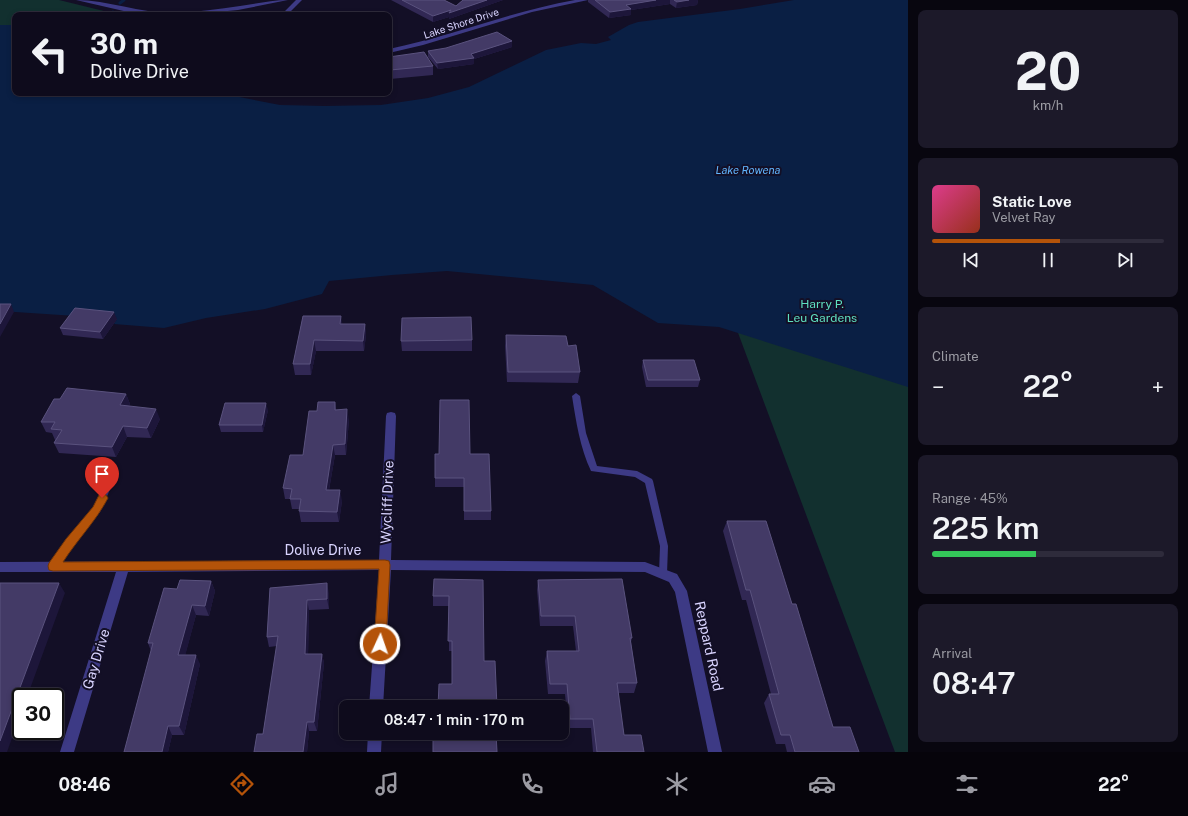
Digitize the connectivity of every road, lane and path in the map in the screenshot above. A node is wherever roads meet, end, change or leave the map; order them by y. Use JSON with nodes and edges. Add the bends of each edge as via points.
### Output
{"nodes":[{"id":1,"x":79,"y":0,"type":"edge"},
{"id":2,"x":285,"y":0,"type":"edge"},
{"id":3,"x":299,"y":0,"type":"edge"},
{"id":4,"x":585,"y":0,"type":"edge"},
{"id":5,"x":546,"y":1,"type":"dead end"},
{"id":6,"x":552,"y":5,"type":"junction"},
{"id":7,"x":154,"y":12,"type":"edge"},
{"id":8,"x":199,"y":12,"type":"edge"},
{"id":9,"x":287,"y":12,"type":"edge"},
{"id":10,"x":392,"y":50,"type":"edge"},
{"id":11,"x":576,"y":396,"type":"dead end"},
{"id":12,"x":391,"y":416,"type":"dead end"},
{"id":13,"x":108,"y":485,"type":"dead end"},
{"id":14,"x":385,"y":565,"type":"junction"},
{"id":15,"x":53,"y":566,"type":"junction"},
{"id":16,"x":124,"y":566,"type":"junction"},
{"id":17,"x":0,"y":567,"type":"edge"},
{"id":18,"x":645,"y":567,"type":"joint"},
{"id":19,"x":663,"y":574,"type":"junction"},
{"id":20,"x":376,"y":700,"type":"edge"},
{"id":21,"x":375,"y":740,"type":"edge"},
{"id":22,"x":68,"y":752,"type":"edge"},
{"id":23,"x":374,"y":752,"type":"edge"},
{"id":24,"x":716,"y":752,"type":"edge"}],
"edges":[{"from":1,"to":7,"type":"street","via":[[128,10]]},
{"from":2,"to":8,"type":"street"},
{"from":3,"to":9,"type":"street"},
{"from":4,"to":6,"type":"street","name":"Lake Shore Drive"},
{"from":5,"to":6,"type":"street"},
{"from":6,"to":10,"type":"street","name":"Lake Shore Drive","via":[[416,46]]},
{"from":11,"to":19,"type":"lane","via":[[585,447],[594,469],[637,474],[649,481],[664,546]]},
{"from":12,"to":14,"type":"street","name":"Wycliff Drive"},
{"from":13,"to":15,"type":"lane","via":[[97,510]]},
{"from":14,"to":16,"type":"street","name":"Dolive Drive"},
{"from":14,"to":18,"type":"street","name":"Dolive Drive"},
{"from":14,"to":20,"type":"street","name":"Wycliff Drive"},
{"from":15,"to":16,"type":"street","name":"Dolive Drive"},
{"from":15,"to":17,"type":"street","name":"Dolive Drive"},
{"from":16,"to":22,"type":"street","name":"Gay Drive"},
{"from":18,"to":19,"type":"street","name":"Reppard Road"},
{"from":19,"to":24,"type":"street","name":"Reppard Road","via":[[673,578],[681,591]]},
{"from":21,"to":23,"type":"street"}]}
